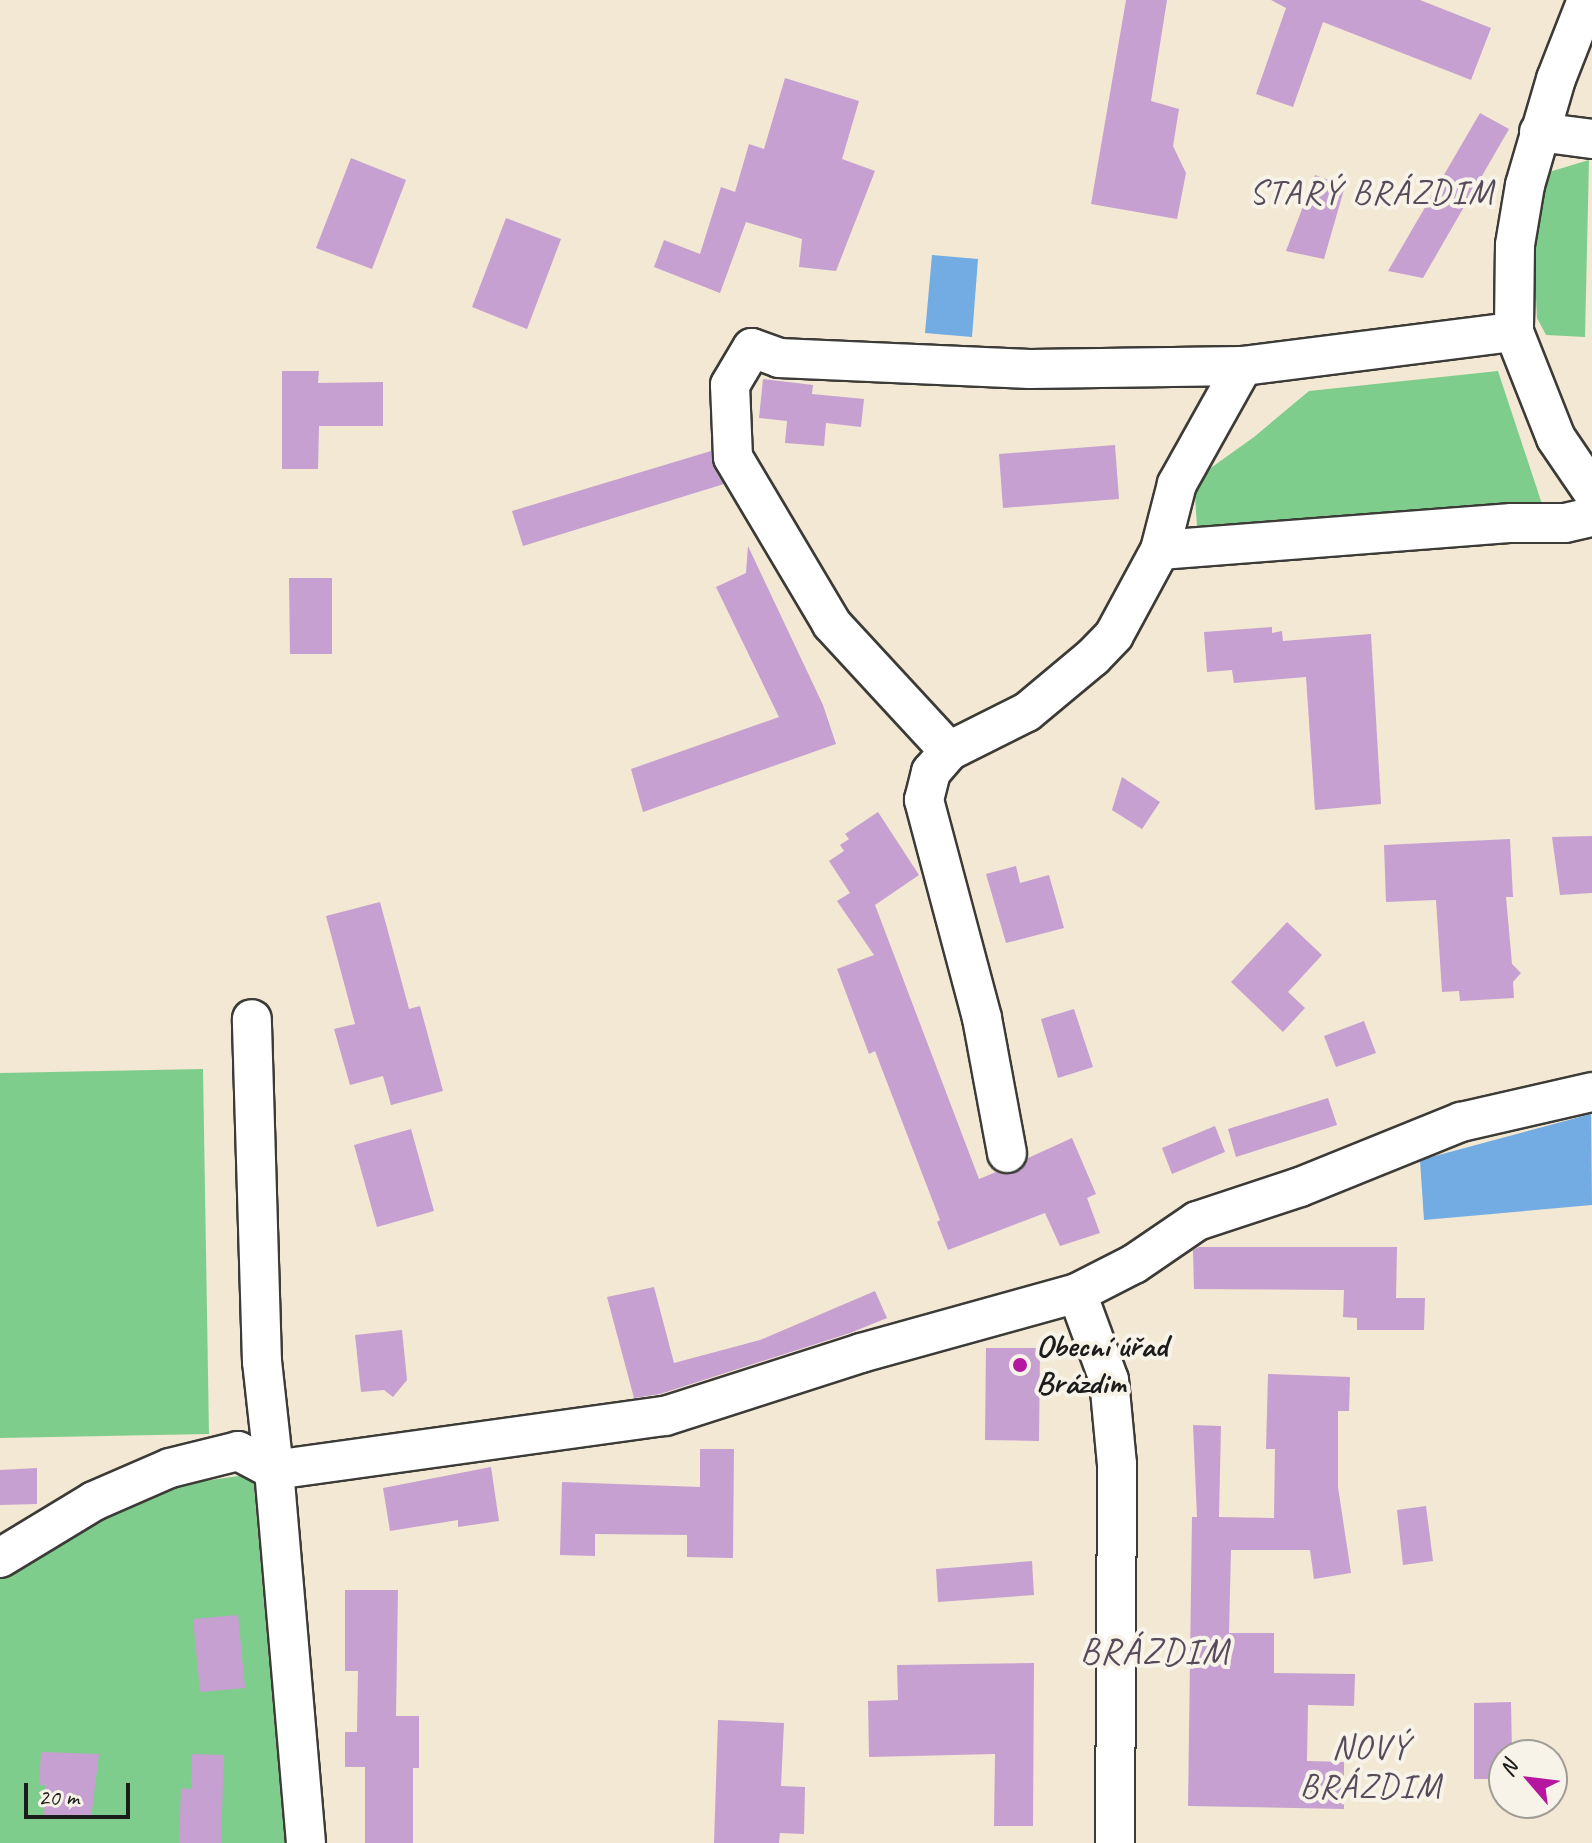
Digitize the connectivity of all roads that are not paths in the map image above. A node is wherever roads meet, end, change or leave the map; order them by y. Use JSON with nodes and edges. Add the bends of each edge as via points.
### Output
{"nodes":[{"id":1,"x":1587,"y":0,"type":"edge"},
{"id":2,"x":1539,"y":132,"type":"junction"},
{"id":3,"x":1592,"y":139,"type":"edge"},
{"id":4,"x":1514,"y":332,"type":"junction"},
{"id":5,"x":1243,"y":366,"type":"junction"},
{"id":6,"x":1592,"y":491,"type":"edge"},
{"id":7,"x":1592,"y":517,"type":"edge"},
{"id":8,"x":1160,"y":550,"type":"junction"},
{"id":9,"x":949,"y":751,"type":"junction"},
{"id":10,"x":252,"y":1019,"type":"dead end"},
{"id":11,"x":1592,"y":1092,"type":"edge"},
{"id":12,"x":1007,"y":1153,"type":"dead end"},
{"id":13,"x":1077,"y":1293,"type":"junction"},
{"id":14,"x":274,"y":1470,"type":"junction"},
{"id":15,"x":0,"y":1558,"type":"edge"},
{"id":16,"x":306,"y":1843,"type":"edge"},
{"id":17,"x":1115,"y":1843,"type":"edge"}],
"edges":[{"from":1,"to":2,"type":"street"},
{"from":2,"to":3,"type":"street"},
{"from":2,"to":4,"type":"street","via":[[1515,245]]},
{"from":4,"to":5,"type":"street"},
{"from":4,"to":6,"type":"street","via":[[1556,438]]},
{"from":5,"to":8,"type":"street","via":[[1177,484]]},
{"from":5,"to":9,"type":"street","via":[[1030,369],[779,358],[752,348],[730,385],[733,457],[832,624]]},
{"from":7,"to":8,"type":"street"},
{"from":8,"to":9,"type":"street","via":[[1114,635],[1093,657],[1027,712]]},
{"from":9,"to":12,"type":"street","via":[[931,772],[924,800],[982,1018]]},
{"from":10,"to":14,"type":"street","via":[[262,1362]]},
{"from":11,"to":13,"type":"street","via":[[1461,1122],[1300,1187],[1197,1221],[1134,1264]]},
{"from":13,"to":14,"type":"street","via":[[861,1353],[665,1416]]},
{"from":13,"to":17,"type":"street","via":[[1109,1380],[1117,1464]]},
{"from":14,"to":15,"type":"street","via":[[238,1451],[170,1468],[94,1501]]},
{"from":14,"to":16,"type":"street"}]}
